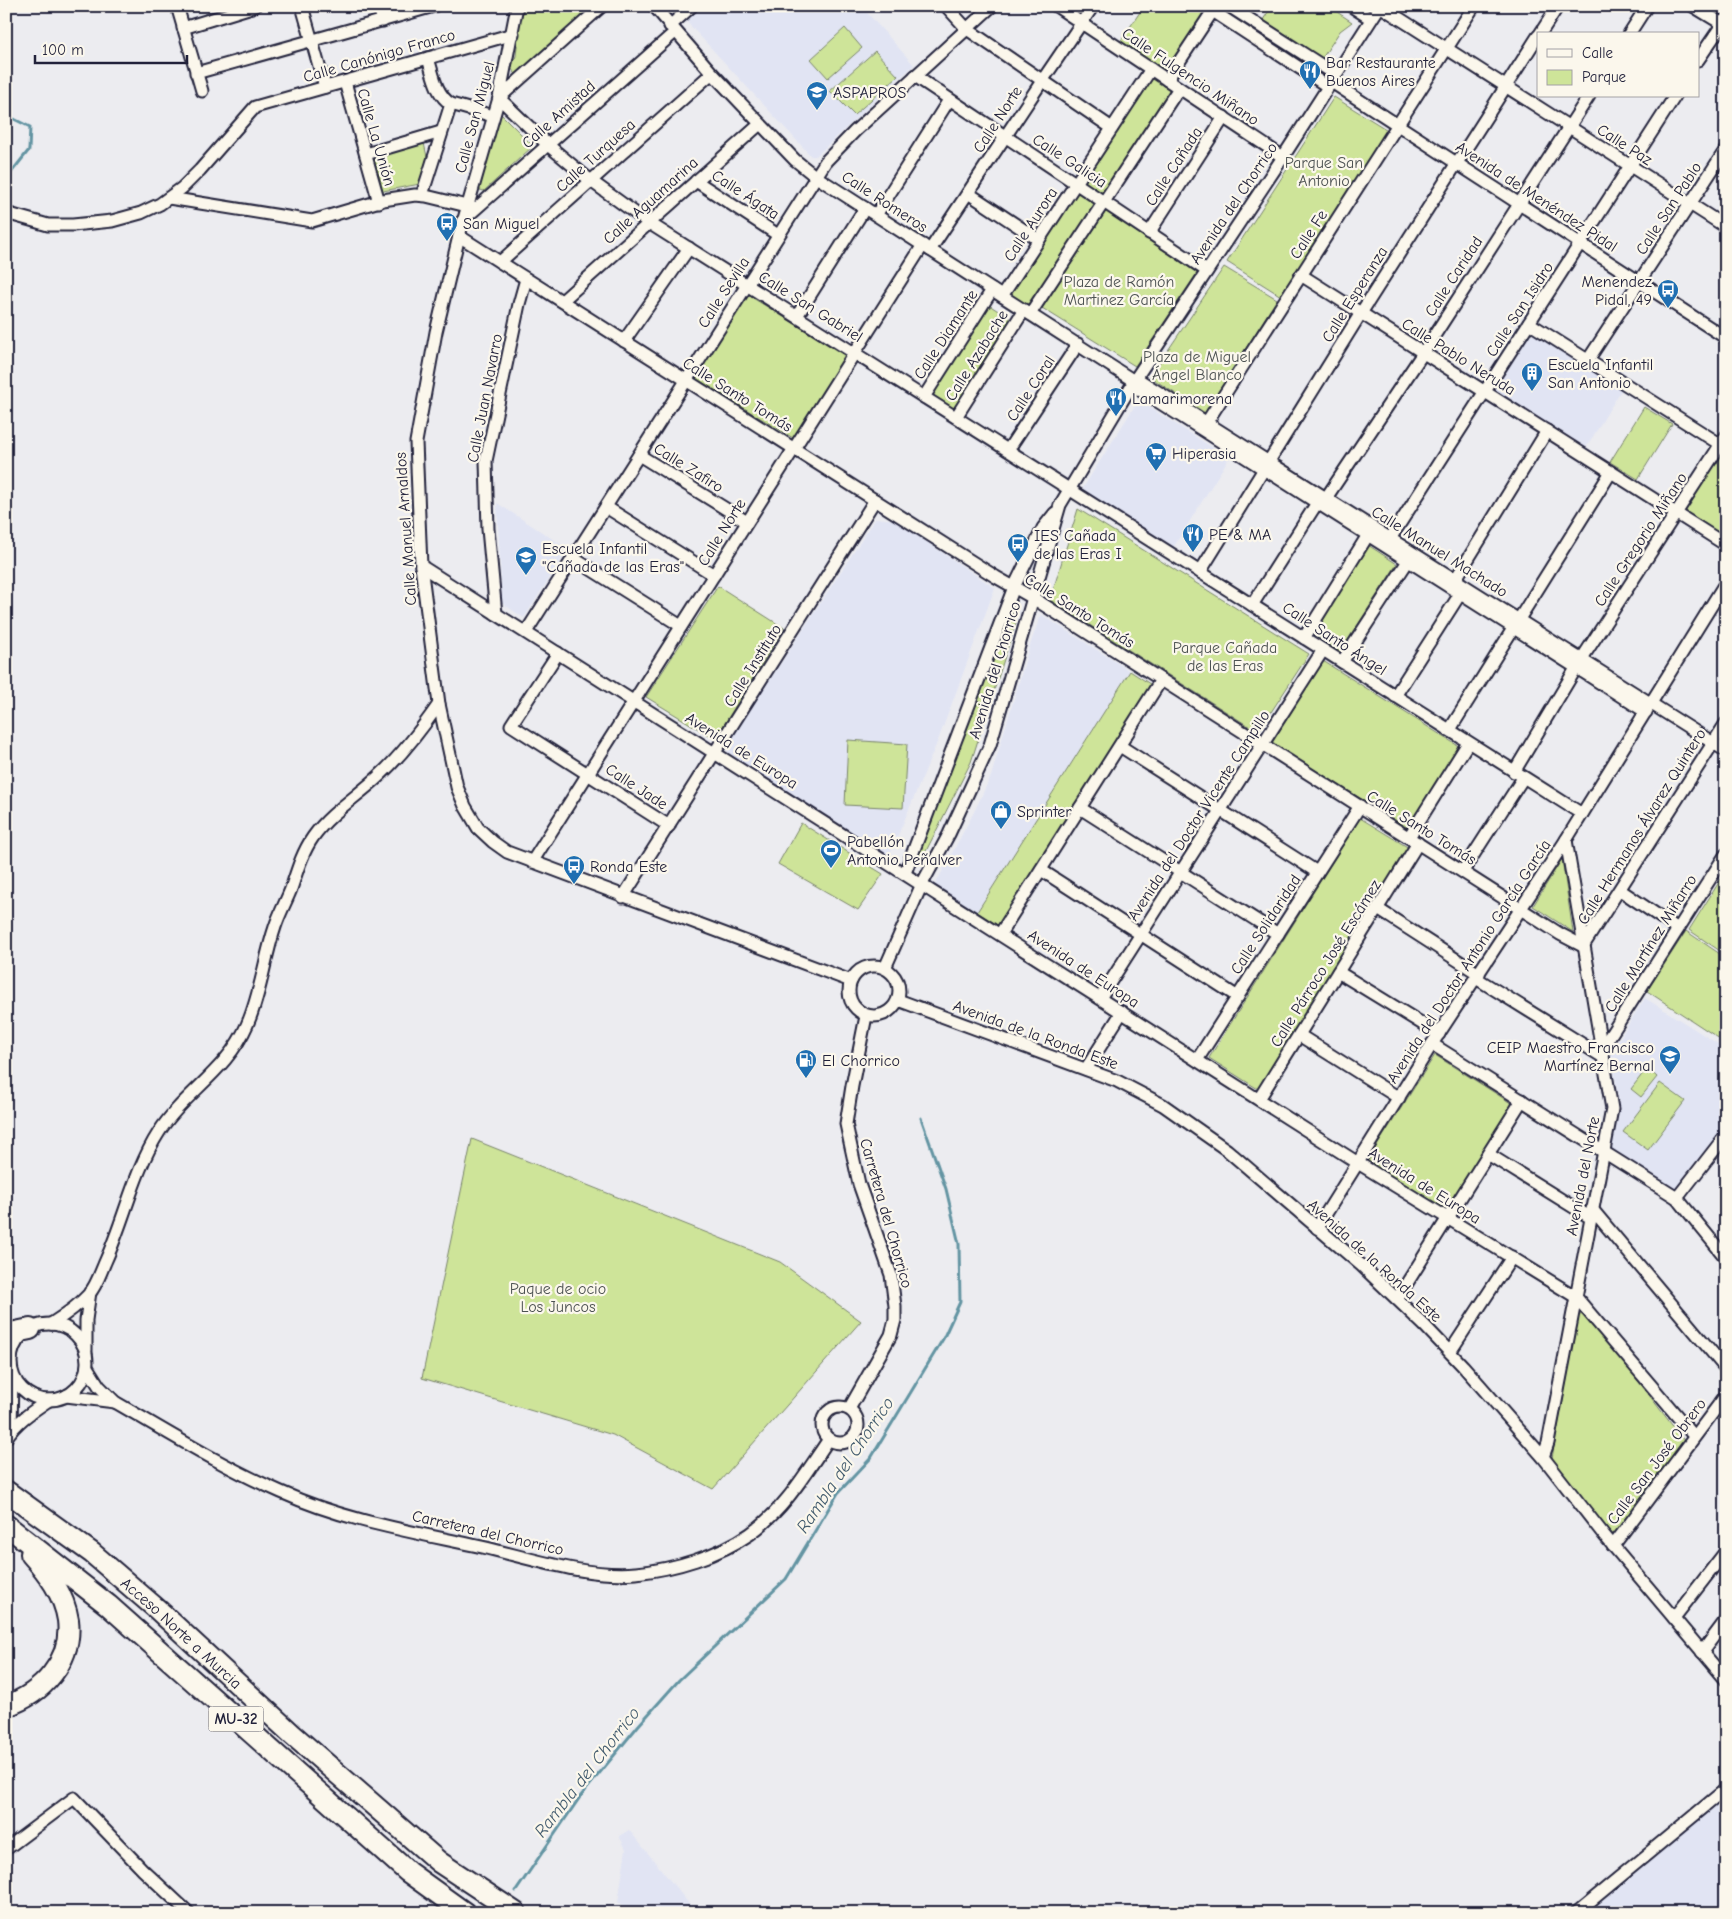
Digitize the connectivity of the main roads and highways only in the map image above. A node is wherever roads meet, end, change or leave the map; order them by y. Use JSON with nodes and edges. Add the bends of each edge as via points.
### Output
{"nodes":[{"id":1,"x":30,"y":1329,"type":"road end"},
{"id":2,"x":6,"y":1334,"type":"edge"},
{"id":3,"x":6,"y":1491,"type":"edge"},
{"id":4,"x":6,"y":1526,"type":"edge"},
{"id":5,"x":6,"y":1706,"type":"edge"},
{"id":6,"x":465,"y":1913,"type":"edge"},
{"id":7,"x":516,"y":1913,"type":"edge"}],
"edges":[{"from":1,"to":2,"type":"highway"},
{"from":3,"to":7,"type":"highway","name":"Acceso Norte a Murcia","number":"MU-32","via":[[92,1553],[439,1862]]},
{"from":4,"to":5,"type":"highway","via":[[53,1582],[66,1611],[68,1629],[56,1671],[32,1694]]},
{"from":4,"to":6,"type":"highway","name":"Acceso Norte a Murcia","number":"MU-32","via":[[108,1605],[408,1872]]}]}
